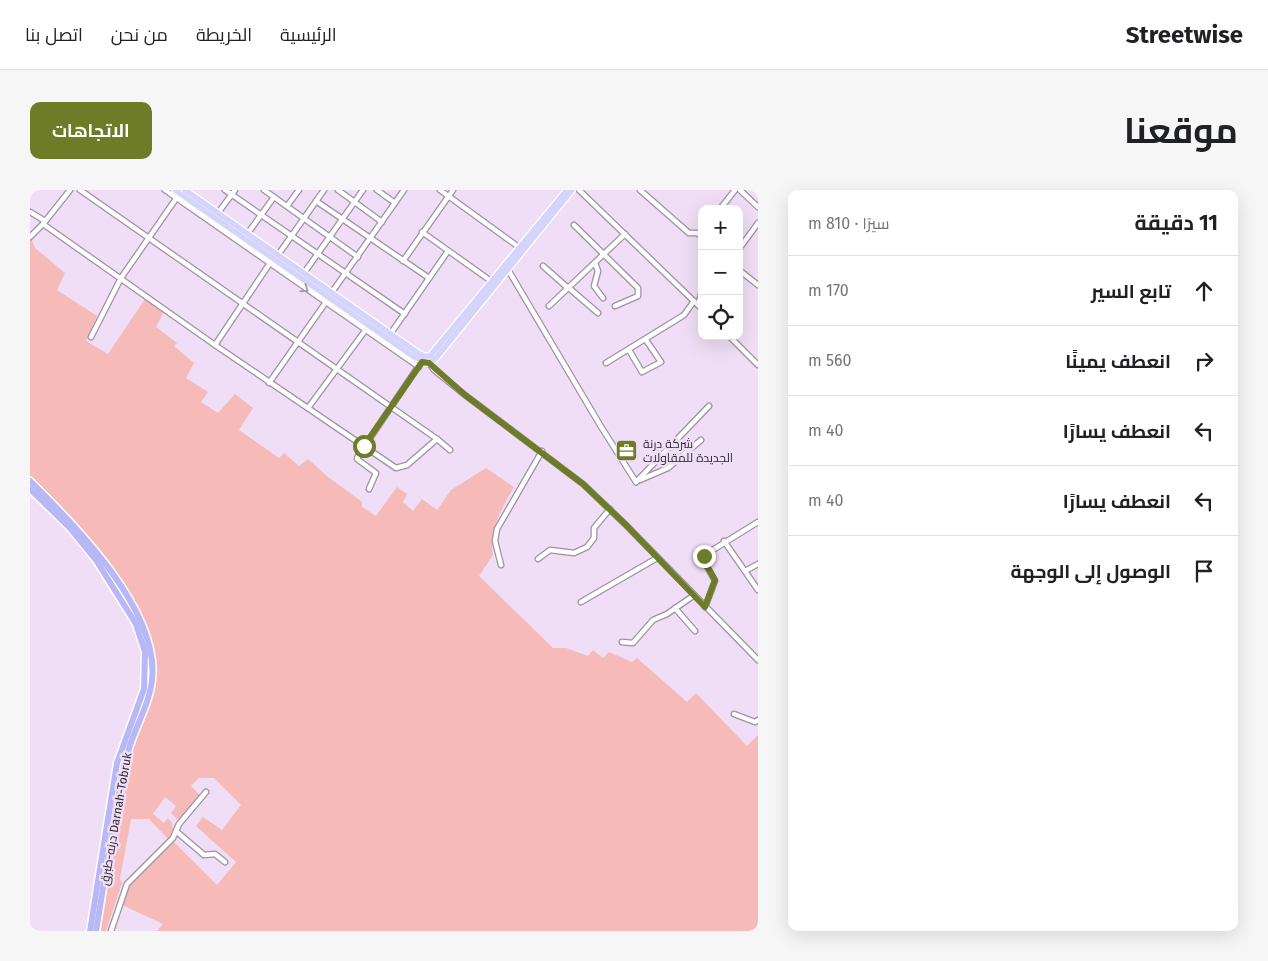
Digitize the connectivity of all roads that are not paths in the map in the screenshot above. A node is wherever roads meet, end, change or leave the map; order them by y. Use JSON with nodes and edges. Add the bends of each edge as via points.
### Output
{"nodes":[{"id":1,"x":70,"y":190,"type":"edge"},
{"id":2,"x":80,"y":190,"type":"edge"},
{"id":3,"x":165,"y":190,"type":"edge"},
{"id":4,"x":225,"y":190,"type":"edge"},
{"id":5,"x":264,"y":190,"type":"edge"},
{"id":6,"x":298,"y":190,"type":"edge"},
{"id":7,"x":324,"y":190,"type":"edge"},
{"id":8,"x":338,"y":190,"type":"edge"},
{"id":9,"x":363,"y":190,"type":"edge"},
{"id":10,"x":377,"y":190,"type":"edge"},
{"id":11,"x":404,"y":190,"type":"edge"},
{"id":12,"x":440,"y":190,"type":"edge"},
{"id":13,"x":453,"y":190,"type":"edge"},
{"id":14,"x":567,"y":190,"type":"edge"},
{"id":15,"x":572,"y":190,"type":"edge"},
{"id":16,"x":579,"y":190,"type":"edge"},
{"id":17,"x":640,"y":190,"type":"edge"},
{"id":18,"x":735,"y":190,"type":"edge"},
{"id":19,"x":740,"y":190,"type":"edge"},
{"id":20,"x":179,"y":192,"type":"edge"},
{"id":21,"x":234,"y":192,"type":"edge"},
{"id":22,"x":272,"y":193,"type":"edge"},
{"id":23,"x":449,"y":196,"type":"junction"},
{"id":24,"x":316,"y":201,"type":"junction"},
{"id":25,"x":355,"y":202,"type":"junction"},
{"id":26,"x":395,"y":203,"type":"junction"},
{"id":27,"x":723,"y":205,"type":"edge"},
{"id":28,"x":287,"y":206,"type":"junction"},
{"id":29,"x":758,"y":206,"type":"edge"},
{"id":30,"x":30,"y":212,"type":"edge"},
{"id":31,"x":218,"y":213,"type":"junction"},
{"id":32,"x":261,"y":214,"type":"junction"},
{"id":33,"x":304,"y":217,"type":"junction"},
{"id":34,"x":342,"y":220,"type":"junction"},
{"id":35,"x":382,"y":222,"type":"junction"},
{"id":36,"x":44,"y":223,"type":"junction"},
{"id":37,"x":758,"y":223,"type":"edge"},
{"id":38,"x":574,"y":226,"type":"dead end"},
{"id":39,"x":422,"y":232,"type":"junction"},
{"id":40,"x":697,"y":233,"type":"edge"},
{"id":41,"x":248,"y":234,"type":"junction"},
{"id":42,"x":625,"y":234,"type":"junction"},
{"id":43,"x":292,"y":235,"type":"junction"},
{"id":44,"x":331,"y":236,"type":"junction"},
{"id":45,"x":30,"y":237,"type":"edge"},
{"id":46,"x":149,"y":239,"type":"junction"},
{"id":47,"x":370,"y":239,"type":"junction"},
{"id":48,"x":743,"y":244,"type":"edge"},
{"id":49,"x":521,"y":248,"type":"junction"},
{"id":50,"x":448,"y":250,"type":"junction"},
{"id":51,"x":278,"y":254,"type":"junction"},
{"id":52,"x":319,"y":254,"type":"junction"},
{"id":53,"x":604,"y":255,"type":"junction"},
{"id":54,"x":358,"y":256,"type":"junction"},
{"id":55,"x":404,"y":261,"type":"junction"},
{"id":56,"x":595,"y":263,"type":"junction"},
{"id":57,"x":270,"y":264,"type":"junction"},
{"id":58,"x":543,"y":266,"type":"dead end"},
{"id":59,"x":506,"y":267,"type":"junction"},
{"id":60,"x":304,"y":273,"type":"junction"},
{"id":61,"x":743,"y":273,"type":"edge"},
{"id":62,"x":346,"y":274,"type":"junction"},
{"id":63,"x":121,"y":278,"type":"junction"},
{"id":64,"x":429,"y":278,"type":"junction"},
{"id":65,"x":491,"y":281,"type":"junction"},
{"id":66,"x":758,"y":284,"type":"edge"},
{"id":67,"x":568,"y":288,"type":"junction"},
{"id":68,"x":700,"y":295,"type":"edge"},
{"id":69,"x":329,"y":297,"type":"junction"},
{"id":70,"x":603,"y":298,"type":"dead end"},
{"id":71,"x":696,"y":303,"type":"junction"},
{"id":72,"x":243,"y":305,"type":"junction"},
{"id":73,"x":549,"y":306,"type":"dead end"},
{"id":74,"x":615,"y":306,"type":"dead end"},
{"id":75,"x":598,"y":313,"type":"dead end"},
{"id":76,"x":405,"y":314,"type":"junction"},
{"id":77,"x":367,"y":328,"type":"junction"},
{"id":78,"x":391,"y":333,"type":"junction"},
{"id":79,"x":91,"y":337,"type":"dead end"},
{"id":80,"x":646,"y":340,"type":"junction"},
{"id":81,"x":733,"y":340,"type":"edge"},
{"id":82,"x":298,"y":343,"type":"junction"},
{"id":83,"x":214,"y":345,"type":"junction"},
{"id":84,"x":629,"y":350,"type":"junction"},
{"id":85,"x":424,"y":361,"type":"junction"},
{"id":86,"x":757,"y":362,"type":"edge"},
{"id":87,"x":606,"y":363,"type":"dead end"},
{"id":88,"x":338,"y":370,"type":"junction"},
{"id":89,"x":269,"y":383,"type":"junction"},
{"id":90,"x":709,"y":406,"type":"dead end"},
{"id":91,"x":391,"y":407,"type":"junction"},
{"id":92,"x":308,"y":408,"type":"junction"},
{"id":93,"x":437,"y":439,"type":"junction"},
{"id":94,"x":701,"y":440,"type":"dead end"},
{"id":95,"x":364,"y":446,"type":"junction"},
{"id":96,"x":450,"y":450,"type":"dead end"},
{"id":97,"x":542,"y":451,"type":"junction"},
{"id":98,"x":30,"y":481,"type":"edge"},
{"id":99,"x":636,"y":482,"type":"junction"},
{"id":100,"x":30,"y":489,"type":"edge"},
{"id":101,"x":368,"y":489,"type":"dead end"},
{"id":102,"x":610,"y":509,"type":"junction"},
{"id":103,"x":758,"y":522,"type":"edge"},
{"id":104,"x":724,"y":541,"type":"junction"},
{"id":105,"x":657,"y":558,"type":"junction"},
{"id":106,"x":538,"y":559,"type":"dead end"},
{"id":107,"x":758,"y":564,"type":"edge"},
{"id":108,"x":501,"y":566,"type":"dead end"},
{"id":109,"x":746,"y":571,"type":"junction"},
{"id":110,"x":758,"y":590,"type":"edge"},
{"id":111,"x":693,"y":596,"type":"junction"},
{"id":112,"x":581,"y":602,"type":"dead end"},
{"id":113,"x":705,"y":607,"type":"junction"},
{"id":114,"x":675,"y":608,"type":"junction"},
{"id":115,"x":695,"y":631,"type":"dead end"},
{"id":116,"x":622,"y":642,"type":"dead end"},
{"id":117,"x":758,"y":652,"type":"edge"},
{"id":118,"x":752,"y":655,"type":"junction"},
{"id":119,"x":758,"y":660,"type":"edge"},
{"id":120,"x":734,"y":714,"type":"dead end"},
{"id":121,"x":758,"y":720,"type":"edge"},
{"id":122,"x":206,"y":792,"type":"dead end"},
{"id":123,"x":177,"y":832,"type":"junction"},
{"id":124,"x":225,"y":862,"type":"dead end"},
{"id":125,"x":90,"y":931,"type":"edge"},
{"id":126,"x":96,"y":931,"type":"edge"},
{"id":127,"x":111,"y":931,"type":"edge"}],
"edges":[{"from":1,"to":36,"type":"street"},
{"from":2,"to":46,"type":"street"},
{"from":3,"to":20,"type":"street"},
{"from":4,"to":21,"type":"street"},
{"from":5,"to":22,"type":"street"},
{"from":6,"to":28,"type":"street"},
{"from":7,"to":24,"type":"street"},
{"from":8,"to":25,"type":"street"},
{"from":9,"to":25,"type":"street"},
{"from":10,"to":26,"type":"street"},
{"from":11,"to":26,"type":"street"},
{"from":12,"to":23,"type":"street"},
{"from":13,"to":23,"type":"street"},
{"from":14,"to":49,"type":"main road"},
{"from":15,"to":49,"type":"main road"},
{"from":16,"to":42,"type":"street"},
{"from":17,"to":40,"type":"street","via":[[689,234]]},
{"from":18,"to":27,"type":"street"},
{"from":19,"to":29,"type":"street"},
{"from":20,"to":31,"type":"main road"},
{"from":20,"to":46,"type":"street"},
{"from":20,"to":57,"type":"street"},
{"from":20,"to":69,"type":"main road"},
{"from":21,"to":31,"type":"street"},
{"from":21,"to":32,"type":"street"},
{"from":22,"to":28,"type":"street"},
{"from":22,"to":32,"type":"street"},
{"from":23,"to":39,"type":"street"},
{"from":23,"to":49,"type":"street"},
{"from":24,"to":33,"type":"street"},
{"from":24,"to":34,"type":"street"},
{"from":25,"to":34,"type":"street"},
{"from":25,"to":35,"type":"street"},
{"from":26,"to":35,"type":"street"},
{"from":28,"to":33,"type":"street"},
{"from":30,"to":36,"type":"street"},
{"from":31,"to":41,"type":"main road"},
{"from":32,"to":41,"type":"street"},
{"from":32,"to":43,"type":"street"},
{"from":33,"to":43,"type":"street"},
{"from":33,"to":44,"type":"street"},
{"from":34,"to":44,"type":"street"},
{"from":34,"to":47,"type":"street"},
{"from":35,"to":47,"type":"street"},
{"from":36,"to":45,"type":"street"},
{"from":36,"to":63,"type":"street"},
{"from":37,"to":48,"type":"street"},
{"from":38,"to":53,"type":"street"},
{"from":39,"to":50,"type":"street"},
{"from":39,"to":55,"type":"street"},
{"from":41,"to":51,"type":"main road"},
{"from":42,"to":53,"type":"street"},
{"from":42,"to":71,"type":"street"},
{"from":43,"to":51,"type":"street"},
{"from":43,"to":52,"type":"street"},
{"from":44,"to":52,"type":"street"},
{"from":44,"to":54,"type":"street"},
{"from":46,"to":63,"type":"street"},
{"from":46,"to":72,"type":"street"},
{"from":47,"to":54,"type":"street"},
{"from":47,"to":55,"type":"street"},
{"from":49,"to":59,"type":"main road"},
{"from":50,"to":64,"type":"street"},
{"from":50,"to":65,"type":"street"},
{"from":51,"to":60,"type":"main road"},
{"from":52,"to":60,"type":"street"},
{"from":52,"to":62,"type":"street"},
{"from":53,"to":56,"type":"street"},
{"from":53,"to":74,"type":"street","via":[[639,292],[638,296]]},
{"from":54,"to":62,"type":"street"},
{"from":55,"to":64,"type":"street"},
{"from":56,"to":67,"type":"street"},
{"from":56,"to":70,"type":"street","via":[[598,271],[594,286]]},
{"from":57,"to":69,"type":"street","one_way":true},
{"from":57,"to":72,"type":"street"},
{"from":58,"to":67,"type":"street"},
{"from":59,"to":65,"type":"main road"},
{"from":59,"to":85,"type":"main road","via":[[436,358]]},
{"from":59,"to":99,"type":"street"},
{"from":60,"to":69,"type":"main road"},
{"from":61,"to":66,"type":"street"},
{"from":62,"to":69,"type":"street"},
{"from":62,"to":76,"type":"street"},
{"from":63,"to":79,"type":"street"},
{"from":63,"to":83,"type":"street"},
{"from":64,"to":76,"type":"street"},
{"from":65,"to":85,"type":"main road"},
{"from":67,"to":73,"type":"street"},
{"from":67,"to":75,"type":"street"},
{"from":68,"to":71,"type":"street"},
{"from":69,"to":77,"type":"main road"},
{"from":69,"to":78,"type":"main road"},
{"from":69,"to":82,"type":"street"},
{"from":71,"to":80,"type":"street","via":[[684,315]]},
{"from":72,"to":82,"type":"street"},
{"from":72,"to":83,"type":"street"},
{"from":76,"to":78,"type":"street"},
{"from":77,"to":85,"type":"main road"},
{"from":77,"to":88,"type":"street"},
{"from":78,"to":85,"type":"main road"},
{"from":80,"to":84,"type":"street"},
{"from":80,"to":84,"type":"street","via":[[661,362],[642,372]]},
{"from":81,"to":86,"type":"street"},
{"from":82,"to":88,"type":"street"},
{"from":82,"to":89,"type":"street"},
{"from":83,"to":89,"type":"street"},
{"from":84,"to":87,"type":"street"},
{"from":85,"to":91,"type":"street"},
{"from":85,"to":97,"type":"street"},
{"from":88,"to":91,"type":"street"},
{"from":88,"to":92,"type":"street"},
{"from":89,"to":92,"type":"street"},
{"from":90,"to":99,"type":"street"},
{"from":91,"to":93,"type":"street"},
{"from":91,"to":95,"type":"street"},
{"from":92,"to":95,"type":"street"},
{"from":93,"to":95,"type":"street","via":[[401,468],[396,468]]},
{"from":93,"to":96,"type":"street"},
{"from":94,"to":99,"type":"street","via":[[668,468]]},
{"from":95,"to":101,"type":"street","via":[[357,459],[376,473]]},
{"from":97,"to":102,"type":"street"},
{"from":97,"to":108,"type":"street","via":[[497,529],[494,541]]},
{"from":98,"to":126,"type":"highway","name":"درنه-طبرق Darnah-Tobruk","via":[[74,524],[100,557],[138,614],[151,652],[152,679],[126,758]]},
{"from":100,"to":125,"type":"highway","name":"درنه-طبرق Darnah-Tobruk","via":[[70,528],[96,560],[136,624],[145,652],[144,689],[117,763]]},
{"from":102,"to":105,"type":"street"},
{"from":102,"to":106,"type":"street","via":[[596,524],[594,538],[587,547],[574,553],[550,550]]},
{"from":103,"to":104,"type":"street"},
{"from":104,"to":109,"type":"street"},
{"from":104,"to":113,"type":"street","via":[[703,559],[715,580]]},
{"from":105,"to":111,"type":"street"},
{"from":105,"to":112,"type":"street"},
{"from":107,"to":109,"type":"street"},
{"from":109,"to":110,"type":"street"},
{"from":111,"to":113,"type":"street"},
{"from":111,"to":114,"type":"street"},
{"from":113,"to":118,"type":"street"},
{"from":114,"to":115,"type":"street"},
{"from":114,"to":116,"type":"street","via":[[653,620],[632,643]]},
{"from":117,"to":118,"type":"street"},
{"from":118,"to":119,"type":"street"},
{"from":120,"to":121,"type":"street","via":[[754,722]]},
{"from":122,"to":123,"type":"street","via":[[179,824]]},
{"from":123,"to":124,"type":"street","via":[[204,854],[215,854]]},
{"from":123,"to":127,"type":"street","via":[[127,884]]}]}
